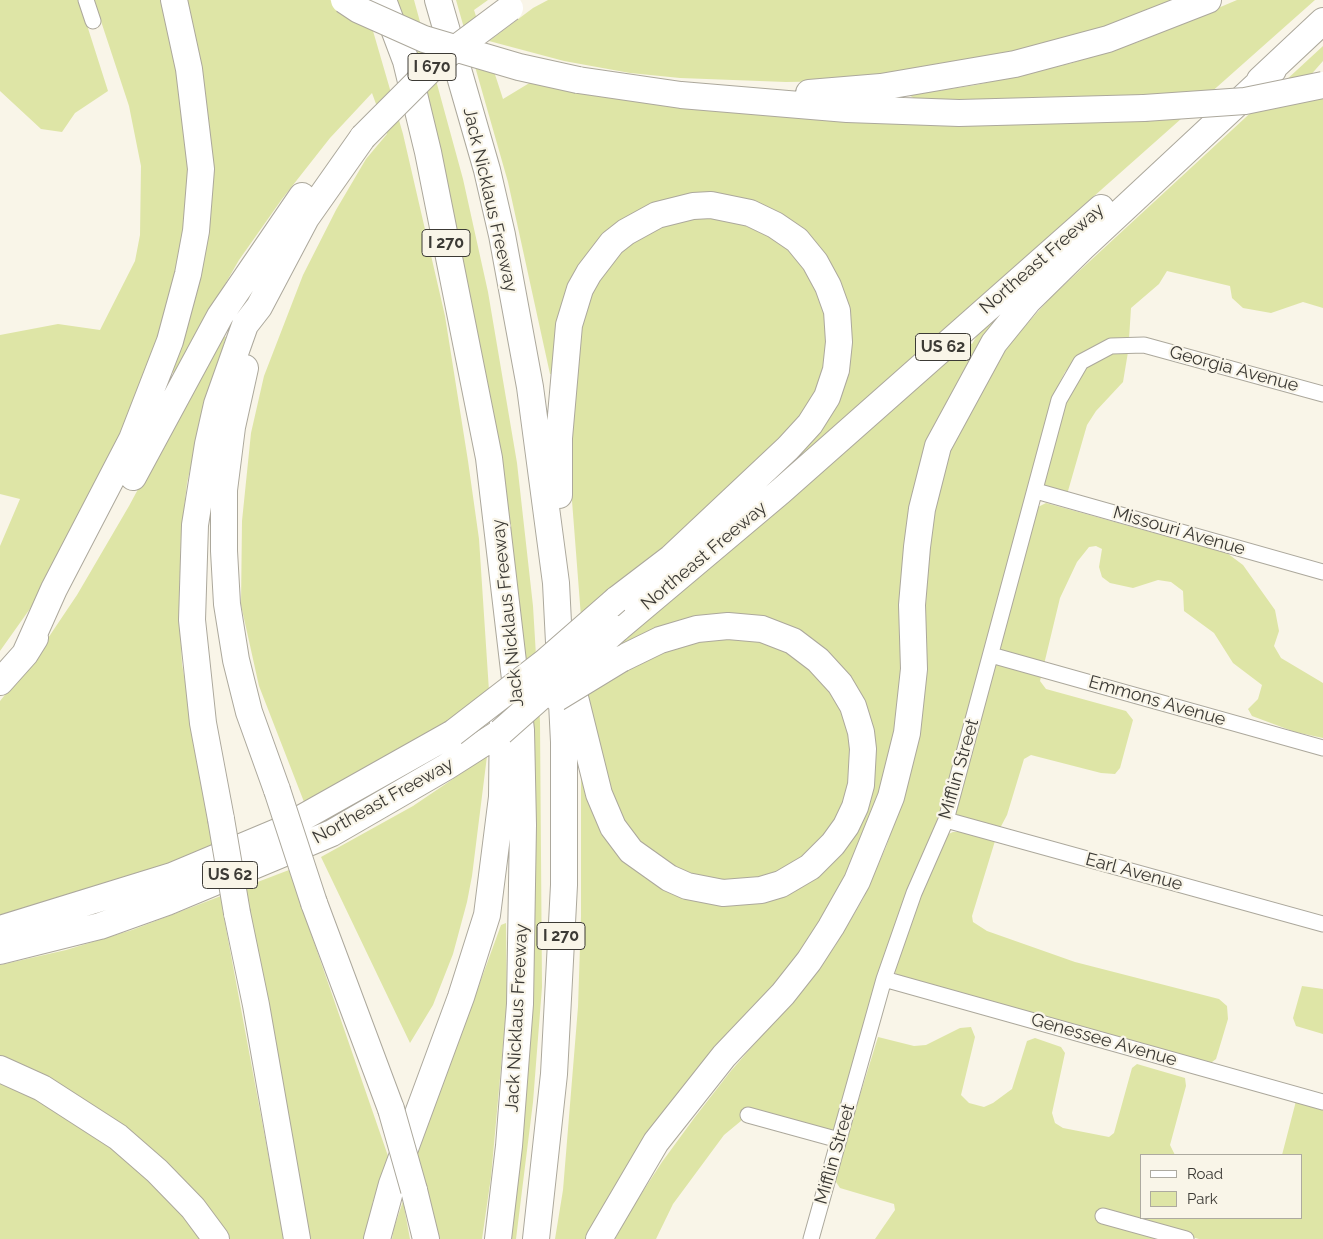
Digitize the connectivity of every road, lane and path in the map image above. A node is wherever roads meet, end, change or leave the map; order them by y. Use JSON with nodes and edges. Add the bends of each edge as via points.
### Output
{"nodes":[{"id":1,"x":86,"y":0,"type":"edge"},
{"id":2,"x":174,"y":0,"type":"edge"},
{"id":3,"x":344,"y":0,"type":"edge"},
{"id":4,"x":383,"y":0,"type":"edge"},
{"id":5,"x":438,"y":0,"type":"edge"},
{"id":6,"x":1208,"y":0,"type":"edge"},
{"id":7,"x":518,"y":4,"type":"edge"},
{"id":8,"x":93,"y":21,"type":"dead end"},
{"id":9,"x":1323,"y":21,"type":"edge"},
{"id":10,"x":1273,"y":70,"type":"junction"},
{"id":11,"x":1323,"y":85,"type":"edge"},
{"id":12,"x":744,"y":100,"type":"junction"},
{"id":13,"x":363,"y":136,"type":"junction"},
{"id":14,"x":259,"y":307,"type":"junction"},
{"id":15,"x":1144,"y":345,"type":"joint"},
{"id":16,"x":1323,"y":394,"type":"edge"},
{"id":17,"x":1036,"y":491,"type":"junction"},
{"id":18,"x":1323,"y":572,"type":"edge"},
{"id":19,"x":556,"y":583,"type":"junction"},
{"id":20,"x":559,"y":632,"type":"junction"},
{"id":21,"x":509,"y":636,"type":"junction"},
{"id":22,"x":26,"y":654,"type":"junction"},
{"id":23,"x":991,"y":655,"type":"junction"},
{"id":24,"x":0,"y":682,"type":"edge"},
{"id":25,"x":501,"y":732,"type":"junction"},
{"id":26,"x":1323,"y":748,"type":"edge"},
{"id":27,"x":946,"y":820,"type":"junction"},
{"id":28,"x":1323,"y":924,"type":"edge"},
{"id":29,"x":0,"y":929,"type":"edge"},
{"id":30,"x":0,"y":951,"type":"edge"},
{"id":31,"x":884,"y":979,"type":"junction"},
{"id":32,"x":0,"y":1069,"type":"edge"},
{"id":33,"x":1323,"y":1102,"type":"edge"},
{"id":34,"x":748,"y":1115,"type":"dead end"},
{"id":35,"x":839,"y":1140,"type":"junction"},
{"id":36,"x":1103,"y":1216,"type":"dead end"},
{"id":37,"x":216,"y":1239,"type":"edge"},
{"id":38,"x":297,"y":1239,"type":"edge"},
{"id":39,"x":377,"y":1239,"type":"edge"},
{"id":40,"x":426,"y":1239,"type":"edge"},
{"id":41,"x":498,"y":1239,"type":"edge"},
{"id":42,"x":536,"y":1239,"type":"edge"},
{"id":43,"x":599,"y":1239,"type":"edge"},
{"id":44,"x":811,"y":1239,"type":"edge"},
{"id":45,"x":1186,"y":1239,"type":"edge"}],
"edges":[{"from":1,"to":8,"type":"street"},
{"from":2,"to":22,"type":"highway","via":[[189,69],[201,169],[196,232],[188,274],[170,341],[132,439],[54,589]]},
{"from":3,"to":12,"type":"highway","bridge":true,"via":[[359,10],[424,38],[520,67],[578,80],[681,95]]},
{"from":4,"to":21,"type":"highway","name":"Jack Nicklaus Freeway","number":"I 270","via":[[406,61],[428,152],[489,458]]},
{"from":5,"to":19,"type":"highway","name":"Jack Nicklaus Freeway","number":"I 270","via":[[487,170],[502,235],[530,388]]},
{"from":6,"to":12,"type":"highway","via":[[1108,39],[1015,64],[882,87]]},
{"from":7,"to":13,"type":"highway","number":"I 670","bridge":true,"via":[[439,61]]},
{"from":9,"to":10,"type":"highway","name":"Northeast Freeway"},
{"from":10,"to":25,"type":"highway","name":"Northeast Freeway","number":"US 62","bridge":true,"via":[[1085,221],[781,491]]},
{"from":10,"to":43,"type":"highway","via":[[1082,247],[1028,301],[994,343],[938,446],[924,500],[912,605],[914,669],[907,733],[891,797],[860,874],[831,927],[783,994],[724,1056],[656,1142]]},
{"from":11,"to":12,"type":"highway","bridge":true,"via":[[1245,101],[1144,108],[960,113],[847,109]]},
{"from":13,"to":14,"type":"highway","via":[[306,218]]},
{"from":13,"to":22,"type":"highway","via":[[321,169],[220,316],[94,549]]},
{"from":14,"to":38,"type":"highway","bridge":true,"via":[[245,325],[217,404],[200,484],[192,582],[195,666]]},
{"from":14,"to":40,"type":"highway","bridge":true,"via":[[256,337],[232,426],[224,490],[227,604],[236,660],[250,712],[314,903],[391,1109]]},
{"from":15,"to":16,"type":"street","name":"Georgia Avenue"},
{"from":15,"to":17,"type":"street","name":"Mifflin Street","via":[[1111,346],[1081,362],[1059,400]]},
{"from":17,"to":18,"type":"street","name":"Missouri Avenue"},
{"from":17,"to":23,"type":"street","name":"Mifflin Street"},
{"from":19,"to":20,"type":"highway","name":"Jack Nicklaus Freeway","number":"I 270"},
{"from":19,"to":29,"type":"highway","bridge":true,"via":[[562,382],[569,325],[584,281],[612,243],[657,215],[711,205],[732,207],[775,225],[797,240],[815,262],[828,286],[837,311],[839,342],[836,370],[827,398],[810,424],[671,558],[616,600],[545,662],[452,733],[277,832],[172,876]]},
{"from":20,"to":25,"type":"highway","bridge":true,"via":[[599,794],[613,827],[631,851],[653,868],[687,886],[742,893],[780,884],[810,867],[846,826],[861,786],[863,749],[853,706],[840,684],[818,660],[793,641],[762,629],[728,626],[698,629],[660,640],[621,659]]},
{"from":20,"to":42,"type":"highway","name":"Jack Nicklaus Freeway","number":"I 270","via":[[564,742],[564,885],[554,1074]]},
{"from":21,"to":39,"type":"highway","via":[[504,676],[502,797],[487,914],[461,997],[392,1184]]},
{"from":21,"to":41,"type":"highway","name":"Jack Nicklaus Freeway","number":"I 270","via":[[521,730],[520,1004],[510,1146]]},
{"from":22,"to":24,"type":"highway"},
{"from":23,"to":26,"type":"street","name":"Emmons Avenue"},
{"from":23,"to":27,"type":"street","name":"Mifflin Street"},
{"from":25,"to":30,"type":"highway","name":"Northeast Freeway","number":"US 62","via":[[332,833],[100,926]]},
{"from":27,"to":28,"type":"street","name":"Earl Avenue"},
{"from":27,"to":31,"type":"street","name":"Mifflin Street","via":[[914,893]]},
{"from":31,"to":33,"type":"street","name":"Genessee Avenue"},
{"from":31,"to":35,"type":"street","name":"Mifflin Street"},
{"from":32,"to":37,"type":"highway","via":[[49,1092],[118,1137],[193,1208]]},
{"from":34,"to":35,"type":"street"},
{"from":35,"to":44,"type":"street","name":"Mifflin Street"},
{"from":36,"to":45,"type":"street"}]}
